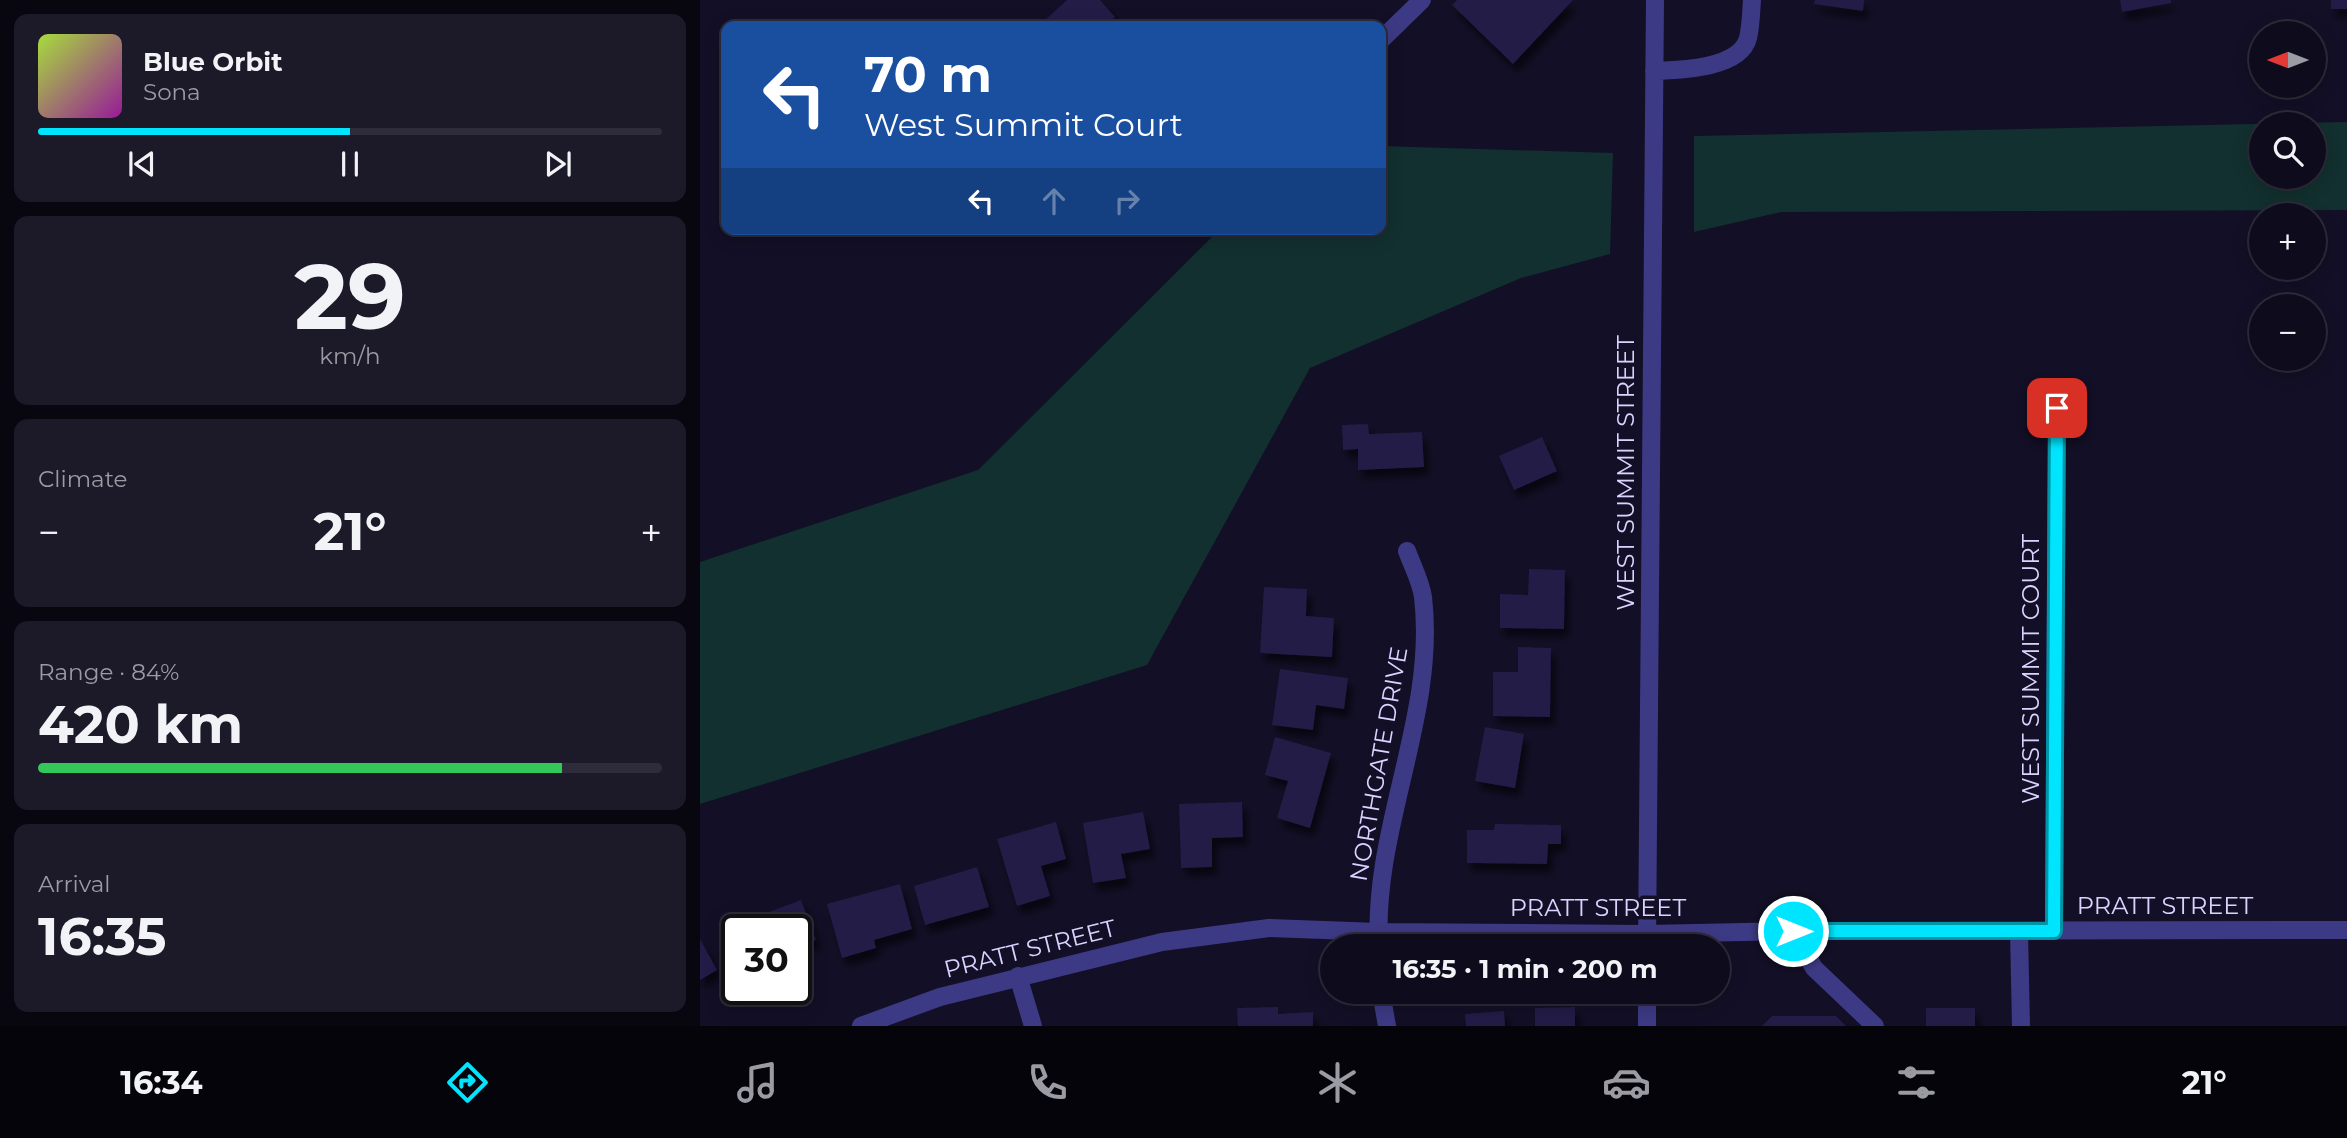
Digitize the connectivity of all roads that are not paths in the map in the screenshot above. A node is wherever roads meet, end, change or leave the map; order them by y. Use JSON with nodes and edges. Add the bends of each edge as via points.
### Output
{"nodes":[{"id":1,"x":1422,"y":0,"type":"edge"},
{"id":2,"x":1655,"y":0,"type":"edge"},
{"id":3,"x":1752,"y":0,"type":"edge"},
{"id":4,"x":1386,"y":35,"type":"edge"},
{"id":5,"x":1654,"y":71,"type":"junction"},
{"id":6,"x":2057,"y":408,"type":"dead end"},
{"id":7,"x":1407,"y":551,"type":"dead end"},
{"id":8,"x":2347,"y":930,"type":"edge"},
{"id":9,"x":1793,"y":931,"type":"junction"},
{"id":10,"x":2054,"y":931,"type":"junction"},
{"id":11,"x":2020,"y":932,"type":"junction"},
{"id":12,"x":1320,"y":934,"type":"edge"},
{"id":13,"x":1378,"y":934,"type":"edge"},
{"id":14,"x":1647,"y":934,"type":"edge"},
{"id":15,"x":1730,"y":935,"type":"edge"},
{"id":16,"x":1018,"y":976,"type":"junction"},
{"id":17,"x":1383,"y":1004,"type":"edge"},
{"id":18,"x":1647,"y":1004,"type":"edge"},
{"id":19,"x":861,"y":1026,"type":"edge"},
{"id":20,"x":1033,"y":1026,"type":"edge"},
{"id":21,"x":1387,"y":1026,"type":"edge"},
{"id":22,"x":1647,"y":1026,"type":"edge"},
{"id":23,"x":1875,"y":1026,"type":"edge"},
{"id":24,"x":2021,"y":1026,"type":"edge"}],
"edges":[{"from":1,"to":4,"type":"street"},
{"from":2,"to":5,"type":"street","name":"WEST SUMMIT STREET"},
{"from":3,"to":5,"type":"street","via":[[1747,42],[1727,61],[1690,70]]},
{"from":5,"to":14,"type":"street","name":"WEST SUMMIT STREET"},
{"from":6,"to":10,"type":"street","name":"WEST SUMMIT COURT"},
{"from":7,"to":13,"type":"street","name":"NORTHGATE DRIVE","via":[[1423,594],[1425,646],[1416,718],[1393,812]]},
{"from":8,"to":10,"type":"street","name":"PRATT STREET"},
{"from":9,"to":11,"type":"street","name":"PRATT STREET"},
{"from":9,"to":15,"type":"street","name":"PRATT STREET"},
{"from":9,"to":23,"type":"street","via":[[1814,968]]},
{"from":10,"to":11,"type":"street","name":"PRATT STREET"},
{"from":11,"to":24,"type":"street"},
{"from":12,"to":16,"type":"street","name":"PRATT STREET","via":[[1269,929],[1162,942]]},
{"from":16,"to":19,"type":"street","name":"PRATT STREET","via":[[940,997]]},
{"from":16,"to":20,"type":"street"},
{"from":17,"to":21,"type":"street"},
{"from":18,"to":22,"type":"street"}]}
